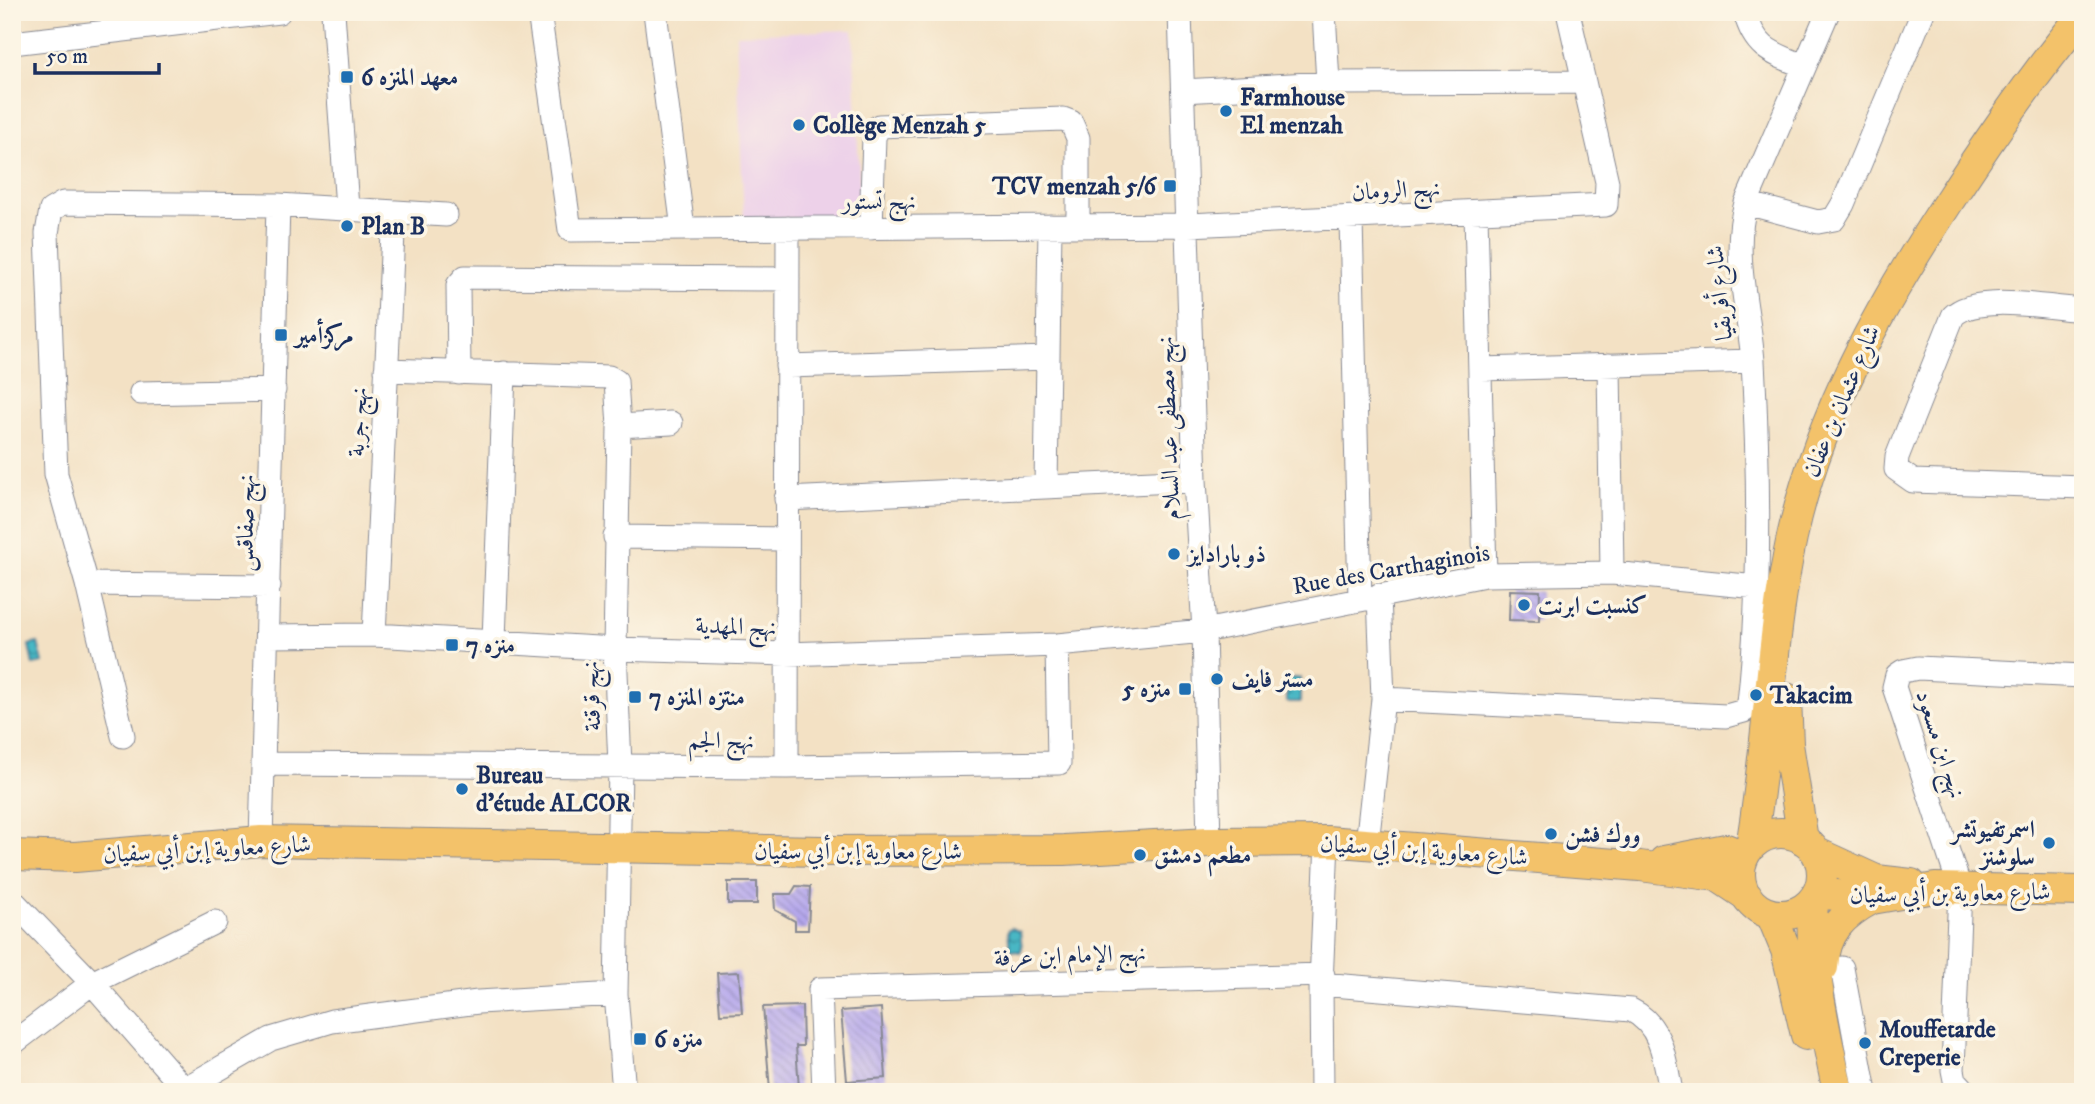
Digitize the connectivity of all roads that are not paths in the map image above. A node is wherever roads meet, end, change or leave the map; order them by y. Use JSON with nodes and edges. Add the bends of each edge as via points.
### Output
{"nodes":[{"id":1,"x":279,"y":12,"type":"edge"},
{"id":2,"x":333,"y":12,"type":"edge"},
{"id":3,"x":539,"y":12,"type":"edge"},
{"id":4,"x":655,"y":12,"type":"edge"},
{"id":5,"x":1180,"y":12,"type":"edge"},
{"id":6,"x":1324,"y":12,"type":"edge"},
{"id":7,"x":1569,"y":12,"type":"edge"},
{"id":8,"x":1745,"y":12,"type":"edge"},
{"id":9,"x":1828,"y":12,"type":"edge"},
{"id":10,"x":1923,"y":12,"type":"edge"},
{"id":11,"x":2083,"y":15,"type":"edge"},
{"id":12,"x":2083,"y":42,"type":"edge"},
{"id":13,"x":12,"y":43,"type":"edge"},
{"id":14,"x":1804,"y":66,"type":"junction"},
{"id":15,"x":1583,"y":82,"type":"junction"},
{"id":16,"x":1328,"y":83,"type":"junction"},
{"id":17,"x":1184,"y":91,"type":"junction"},
{"id":18,"x":1746,"y":203,"type":"junction"},
{"id":19,"x":278,"y":205,"type":"junction"},
{"id":20,"x":347,"y":208,"type":"junction"},
{"id":21,"x":394,"y":212,"type":"junction"},
{"id":22,"x":1476,"y":213,"type":"junction"},
{"id":23,"x":446,"y":215,"type":"dead end"},
{"id":24,"x":1351,"y":219,"type":"junction"},
{"id":25,"x":1078,"y":225,"type":"junction"},
{"id":26,"x":1189,"y":225,"type":"junction"},
{"id":27,"x":1050,"y":226,"type":"junction"},
{"id":28,"x":788,"y":228,"type":"junction"},
{"id":29,"x":871,"y":228,"type":"junction"},
{"id":30,"x":683,"y":229,"type":"junction"},
{"id":31,"x":788,"y":279,"type":"junction"},
{"id":32,"x":2083,"y":310,"type":"edge"},
{"id":33,"x":1048,"y":358,"type":"junction"},
{"id":34,"x":1752,"y":361,"type":"junction"},
{"id":35,"x":1609,"y":365,"type":"junction"},
{"id":36,"x":787,"y":366,"type":"junction"},
{"id":37,"x":1480,"y":369,"type":"junction"},
{"id":38,"x":386,"y":370,"type":"junction"},
{"id":39,"x":459,"y":373,"type":"junction"},
{"id":40,"x":504,"y":373,"type":"junction"},
{"id":41,"x":274,"y":390,"type":"junction"},
{"id":42,"x":141,"y":393,"type":"dead end"},
{"id":43,"x":671,"y":423,"type":"dead end"},
{"id":44,"x":619,"y":426,"type":"junction"},
{"id":45,"x":1195,"y":480,"type":"junction"},
{"id":46,"x":1046,"y":487,"type":"junction"},
{"id":47,"x":2083,"y":487,"type":"edge"},
{"id":48,"x":786,"y":499,"type":"junction"},
{"id":49,"x":615,"y":537,"type":"junction"},
{"id":50,"x":786,"y":539,"type":"junction"},
{"id":51,"x":1612,"y":573,"type":"junction"},
{"id":52,"x":1485,"y":575,"type":"junction"},
{"id":53,"x":87,"y":584,"type":"junction"},
{"id":54,"x":270,"y":586,"type":"junction"},
{"id":55,"x":1757,"y":587,"type":"junction"},
{"id":56,"x":1370,"y":598,"type":"junction"},
{"id":57,"x":1204,"y":631,"type":"junction"},
{"id":58,"x":374,"y":635,"type":"junction"},
{"id":59,"x":267,"y":636,"type":"junction"},
{"id":60,"x":494,"y":640,"type":"junction"},
{"id":61,"x":1057,"y":645,"type":"junction"},
{"id":62,"x":615,"y":649,"type":"junction"},
{"id":63,"x":786,"y":654,"type":"junction"},
{"id":64,"x":2083,"y":676,"type":"edge"},
{"id":65,"x":1383,"y":699,"type":"junction"},
{"id":66,"x":124,"y":736,"type":"dead end"},
{"id":67,"x":263,"y":764,"type":"junction"},
{"id":68,"x":620,"y":765,"type":"junction"},
{"id":69,"x":787,"y":767,"type":"junction"},
{"id":70,"x":261,"y":841,"type":"junction"},
{"id":71,"x":1327,"y":841,"type":"junction"},
{"id":72,"x":1209,"y":842,"type":"junction"},
{"id":73,"x":1367,"y":844,"type":"junction"},
{"id":74,"x":1810,"y":847,"type":"junction"},
{"id":75,"x":617,"y":850,"type":"junction"},
{"id":76,"x":1748,"y":851,"type":"junction"},
{"id":77,"x":16,"y":859,"type":"edge"},
{"id":78,"x":1640,"y":866,"type":"junction"},
{"id":79,"x":1948,"y":888,"type":"junction"},
{"id":80,"x":2083,"y":891,"type":"edge"},
{"id":81,"x":1746,"y":897,"type":"junction"},
{"id":82,"x":1815,"y":897,"type":"junction"},
{"id":83,"x":12,"y":900,"type":"edge"},
{"id":84,"x":1872,"y":900,"type":"junction"},
{"id":85,"x":1771,"y":914,"type":"junction"},
{"id":86,"x":215,"y":922,"type":"dead end"},
{"id":87,"x":1842,"y":968,"type":"dead end"},
{"id":88,"x":1322,"y":980,"type":"junction"},
{"id":89,"x":92,"y":983,"type":"junction"},
{"id":90,"x":616,"y":994,"type":"junction"},
{"id":91,"x":1820,"y":1002,"type":"junction"},
{"id":92,"x":12,"y":1044,"type":"edge"},
{"id":93,"x":183,"y":1090,"type":"edge"},
{"id":94,"x":624,"y":1092,"type":"edge"},
{"id":95,"x":824,"y":1092,"type":"edge"},
{"id":96,"x":1322,"y":1092,"type":"edge"},
{"id":97,"x":1671,"y":1092,"type":"edge"},
{"id":98,"x":1817,"y":1092,"type":"edge"},
{"id":99,"x":1838,"y":1092,"type":"edge"},
{"id":100,"x":1865,"y":1092,"type":"edge"},
{"id":101,"x":1965,"y":1092,"type":"edge"}],
"edges":[{"from":1,"to":13,"type":"street"},
{"from":2,"to":20,"type":"street"},
{"from":3,"to":30,"type":"street","name":"نهج تستور","via":[[570,230]]},
{"from":4,"to":30,"type":"street"},
{"from":5,"to":17,"type":"street","name":"نهج مصطفى عبد السلام"},
{"from":6,"to":16,"type":"street"},
{"from":7,"to":15,"type":"street"},
{"from":8,"to":14,"type":"street","via":[[1753,38]]},
{"from":9,"to":14,"type":"street","name":"شارع أفريقيا"},
{"from":10,"to":18,"type":"street","via":[[1834,219],[1818,222]]},
{"from":11,"to":76,"type":"main road","name":"شارع عثمان بن عفان","via":[[1986,143],[1898,281],[1844,381],[1820,438],[1792,536],[1777,612],[1766,750]]},
{"from":12,"to":74,"type":"main road","name":"شارع عثمان بن عفان","via":[[2000,151],[1885,333],[1833,457],[1795,599],[1786,696],[1788,744]]},
{"from":14,"to":18,"type":"street","name":"شارع أفريقيا"},
{"from":15,"to":16,"type":"street"},
{"from":15,"to":22,"type":"street","name":"نهج الرومان","via":[[1607,182],[1606,205]]},
{"from":16,"to":17,"type":"street"},
{"from":17,"to":26,"type":"street","name":"نهج مصطفى عبد السلام"},
{"from":18,"to":34,"type":"street","name":"شارع أفريقيا","via":[[1739,239]]},
{"from":19,"to":20,"type":"street"},
{"from":19,"to":41,"type":"street","name":"نهج صفاقس"},
{"from":19,"to":53,"type":"street","via":[[57,204],[49,216],[54,450]]},
{"from":20,"to":21,"type":"street"},
{"from":21,"to":23,"type":"street"},
{"from":21,"to":38,"type":"street","name":"نهج جربة"},
{"from":22,"to":24,"type":"street","name":"نهج الرومان"},
{"from":22,"to":37,"type":"street"},
{"from":24,"to":26,"type":"street","name":"نهج الرومان"},
{"from":24,"to":56,"type":"street"},
{"from":25,"to":26,"type":"street","name":"نهج تستور"},
{"from":25,"to":27,"type":"street","name":"نهج تستور"},
{"from":25,"to":29,"type":"street","via":[[1079,138],[1071,122],[1063,119],[879,126],[874,138]]},
{"from":26,"to":45,"type":"street","name":"نهج مصطفى عبد السلام"},
{"from":27,"to":29,"type":"street","name":"نهج تستور"},
{"from":27,"to":33,"type":"street"},
{"from":28,"to":29,"type":"street","name":"نهج تستور"},
{"from":28,"to":30,"type":"street","name":"نهج تستور"},
{"from":28,"to":31,"type":"street"},
{"from":31,"to":36,"type":"street"},
{"from":31,"to":39,"type":"street","via":[[465,277],[458,285]]},
{"from":32,"to":47,"type":"street","via":[[1978,303],[1959,310],[1896,469],[1913,481]]},
{"from":33,"to":36,"type":"street"},
{"from":33,"to":46,"type":"street"},
{"from":34,"to":35,"type":"street"},
{"from":34,"to":55,"type":"street","name":"شارع أفريقيا"},
{"from":35,"to":37,"type":"street"},
{"from":35,"to":51,"type":"street"},
{"from":36,"to":48,"type":"street"},
{"from":37,"to":52,"type":"street"},
{"from":38,"to":39,"type":"street"},
{"from":38,"to":58,"type":"street","name":"نهج جربة"},
{"from":39,"to":40,"type":"street"},
{"from":40,"to":44,"type":"street","name":"نهج قرقنة","via":[[609,377],[616,381]]},
{"from":40,"to":60,"type":"street"},
{"from":41,"to":42,"type":"street"},
{"from":41,"to":54,"type":"street","name":"نهج صفاقس"},
{"from":43,"to":44,"type":"street"},
{"from":44,"to":49,"type":"street","name":"نهج قرقنة"},
{"from":45,"to":46,"type":"street"},
{"from":45,"to":57,"type":"street","name":"نهج مصطفى عبد السلام"},
{"from":46,"to":48,"type":"street"},
{"from":48,"to":50,"type":"street"},
{"from":49,"to":50,"type":"street"},
{"from":49,"to":62,"type":"street","name":"نهج قرقنة"},
{"from":50,"to":63,"type":"street"},
{"from":51,"to":52,"type":"street","name":"Rue des Carthaginois"},
{"from":51,"to":55,"type":"street","name":"Rue des Carthaginois"},
{"from":52,"to":56,"type":"street","name":"Rue des Carthaginois"},
{"from":53,"to":54,"type":"street"},
{"from":53,"to":66,"type":"street"},
{"from":54,"to":59,"type":"street","name":"نهج صفاقس"},
{"from":55,"to":65,"type":"street","name":"شارع أفريقيا","via":[[1749,703],[1737,715]]},
{"from":56,"to":57,"type":"street","name":"Rue des Carthaginois"},
{"from":56,"to":65,"type":"street"},
{"from":57,"to":61,"type":"street","name":"نهج المهدية"},
{"from":57,"to":72,"type":"street","name":"نهج مصطفى عبد السلام"},
{"from":58,"to":59,"type":"street","name":"نهج المهدية"},
{"from":58,"to":60,"type":"street","name":"نهج المهدية"},
{"from":59,"to":67,"type":"street","name":"نهج صفاقس"},
{"from":60,"to":62,"type":"street","name":"نهج المهدية"},
{"from":61,"to":63,"type":"street","name":"نهج المهدية"},
{"from":61,"to":69,"type":"street","name":"نهج الجم","via":[[1059,763]]},
{"from":62,"to":63,"type":"street","name":"نهج المهدية"},
{"from":62,"to":68,"type":"street","name":"نهج قرقنة"},
{"from":63,"to":69,"type":"street"},
{"from":64,"to":79,"type":"street","name":"نهج ابن مسعود","via":[[1918,668],[1897,675],[1894,687]]},
{"from":65,"to":73,"type":"street"},
{"from":67,"to":68,"type":"street","name":"نهج الجم"},
{"from":67,"to":70,"type":"street","name":"نهج صفاقس"},
{"from":68,"to":69,"type":"street","name":"نهج الجم"},
{"from":68,"to":75,"type":"street","name":"نهج قرقنة"},
{"from":70,"to":75,"type":"main road","name":"شارع معاوية إبن أبي سفيان"},
{"from":70,"to":77,"type":"main road","name":"شارع معاوية إبن أبي سفيان"},
{"from":71,"to":72,"type":"main road","name":"شارع معاوية إبن أبي سفيان"},
{"from":71,"to":73,"type":"main road","name":"شارع معاوية إبن أبي سفيان"},
{"from":71,"to":88,"type":"street"},
{"from":72,"to":75,"type":"main road","name":"شارع معاوية إبن أبي سفيان","via":[[1065,850]]},
{"from":73,"to":78,"type":"main road","name":"شارع معاوية إبن أبي سفيان"},
{"from":74,"to":76,"type":"main road","name":"شارع معاوية إبن أبي سفيان","via":[[1793,835],[1770,835]]},
{"from":74,"to":79,"type":"main road","name":"شارع معاوية إبن أبي سفيان","via":[[1876,880]]},
{"from":74,"to":82,"type":"main road","via":[[1822,866]]},
{"from":75,"to":90,"type":"street","name":"نهج قرقنة"},
{"from":76,"to":78,"type":"main road","name":"شارع معاوية إبن أبي سفيان","via":[[1726,849]]},
{"from":76,"to":81,"type":"main road","via":[[1740,877]]},
{"from":78,"to":81,"type":"main road","name":"شارع معاوية إبن أبي سفيان","via":[[1717,876]]},
{"from":79,"to":80,"type":"main road","name":"شارع معاوية بن أبي سفيان"},
{"from":79,"to":84,"type":"main road","name":"شارع معاوية بن أبي سفيان"},
{"from":79,"to":101,"type":"street","via":[[1953,1070]]},
{"from":81,"to":85,"type":"main road","name":"شارع معاوية إبن أبي سفيان"},
{"from":82,"to":84,"type":"main road","name":"شارع معاوية بن أبي سفيان"},
{"from":82,"to":85,"type":"main road","via":[[1794,914]]},
{"from":82,"to":91,"type":"main road","via":[[1812,937]]},
{"from":83,"to":89,"type":"street"},
{"from":84,"to":91,"type":"main road","via":[[1833,928],[1824,951]]},
{"from":85,"to":98,"type":"main road","via":[[1800,1003]]},
{"from":86,"to":89,"type":"street"},
{"from":87,"to":100,"type":"street"},
{"from":88,"to":95,"type":"street","name":"نهج الإمام ابن عرفة","via":[[820,989]]},
{"from":88,"to":96,"type":"street"},
{"from":88,"to":97,"type":"street","name":"نهج الإمام ابن عرفة","via":[[1631,1010],[1652,1024]]},
{"from":89,"to":92,"type":"street"},
{"from":89,"to":93,"type":"street"},
{"from":90,"to":93,"type":"street","via":[[478,1002],[332,1021],[271,1039]]},
{"from":90,"to":94,"type":"street","name":"نهج قرقنة"},
{"from":91,"to":99,"type":"main road"}]}
